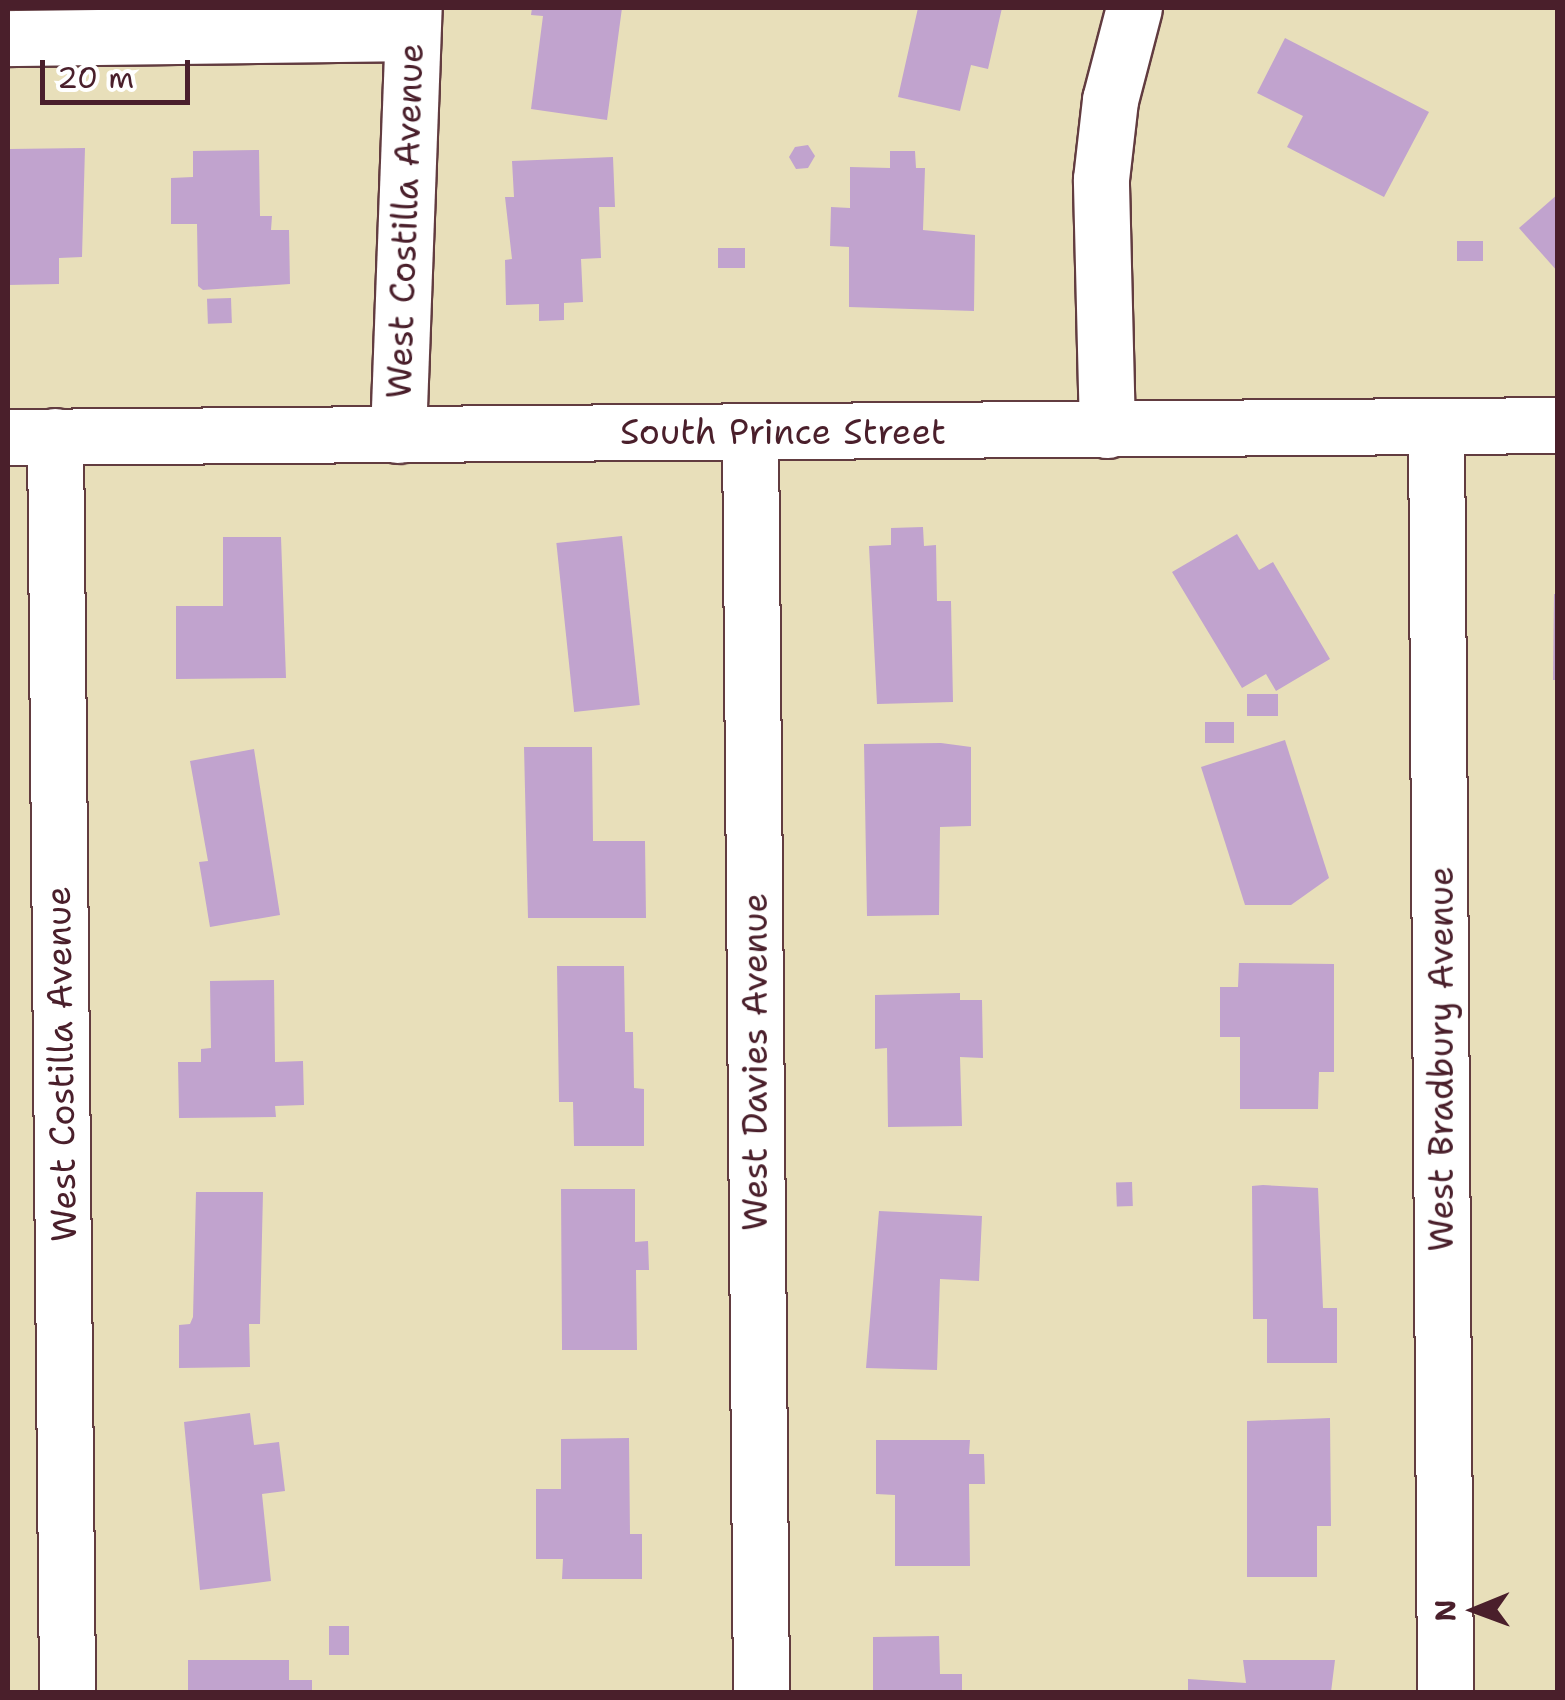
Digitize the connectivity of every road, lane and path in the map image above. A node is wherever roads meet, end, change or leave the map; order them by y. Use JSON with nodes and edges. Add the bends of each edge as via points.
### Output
{"nodes":[{"id":1,"x":1134,"y":8,"type":"edge"},
{"id":2,"x":412,"y":20,"type":"edge"},
{"id":3,"x":8,"y":38,"type":"edge"},
{"id":4,"x":1558,"y":425,"type":"edge"},
{"id":5,"x":1436,"y":426,"type":"junction"},
{"id":6,"x":1108,"y":430,"type":"junction"},
{"id":7,"x":750,"y":432,"type":"junction"},
{"id":8,"x":398,"y":435,"type":"junction"},
{"id":9,"x":31,"y":436,"type":"edge"},
{"id":10,"x":67,"y":1692,"type":"edge"},
{"id":11,"x":761,"y":1692,"type":"edge"},
{"id":12,"x":1445,"y":1692,"type":"edge"}],
"edges":[{"from":1,"to":6,"type":"street","via":[[1110,100],[1102,179]]},
{"from":2,"to":3,"type":"street"},
{"from":2,"to":8,"type":"street","name":"West Costilla Avenue"},
{"from":4,"to":5,"type":"street","name":"South Prince Street"},
{"from":5,"to":6,"type":"street","name":"South Prince Street"},
{"from":5,"to":12,"type":"street","name":"West Bradbury Avenue"},
{"from":6,"to":7,"type":"street","name":"South Prince Street"},
{"from":7,"to":8,"type":"street","name":"South Prince Street"},
{"from":7,"to":11,"type":"street","name":"West Davies Avenue"},
{"from":8,"to":9,"type":"street","name":"South Prince Street"},
{"from":9,"to":10,"type":"street","name":"West Costilla Avenue"}]}
